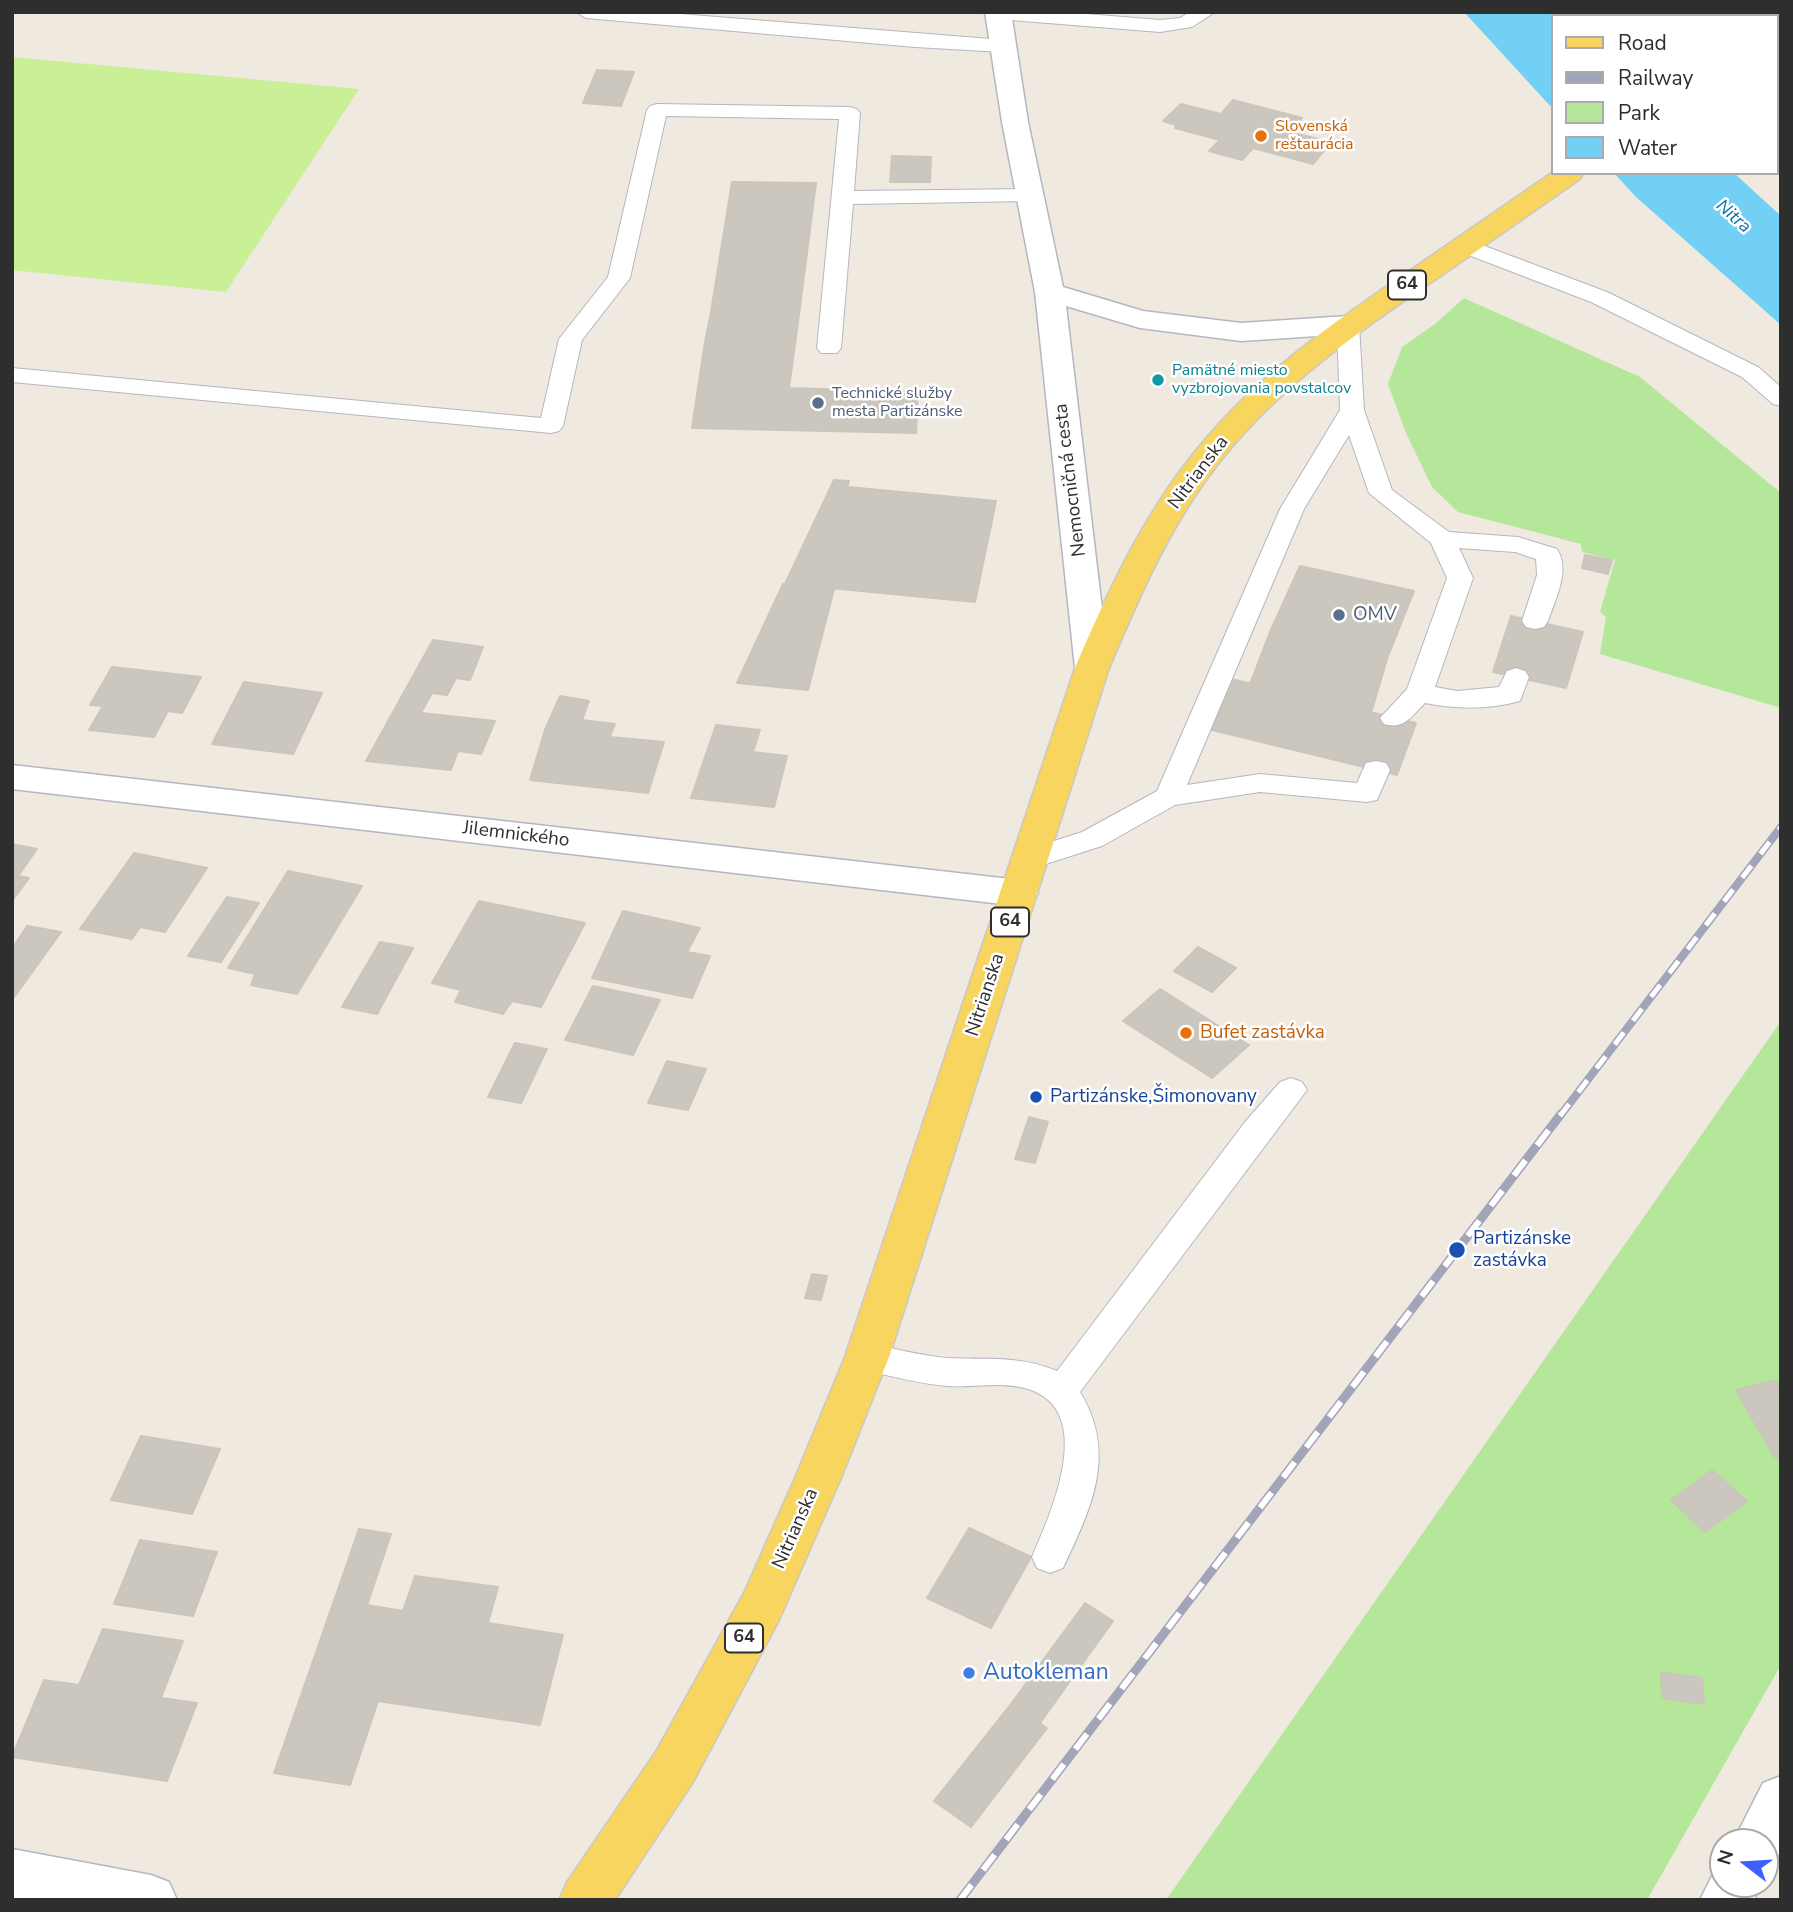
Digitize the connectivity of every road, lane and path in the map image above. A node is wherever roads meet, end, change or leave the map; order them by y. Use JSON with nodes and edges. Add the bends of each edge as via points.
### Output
{"nodes":[{"id":1,"x":586,"y":12,"type":"edge"},
{"id":2,"x":1205,"y":12,"type":"edge"},
{"id":3,"x":998,"y":13,"type":"edge"},
{"id":4,"x":1003,"y":46,"type":"junction"},
{"id":5,"x":1567,"y":175,"type":"edge"},
{"id":6,"x":1030,"y":195,"type":"junction"},
{"id":7,"x":842,"y":198,"type":"junction"},
{"id":8,"x":1466,"y":246,"type":"junction"},
{"id":9,"x":1049,"y":292,"type":"junction"},
{"id":10,"x":1348,"y":325,"type":"junction"},
{"id":11,"x":829,"y":348,"type":"dead end"},
{"id":12,"x":12,"y":375,"type":"edge"},
{"id":13,"x":1781,"y":399,"type":"edge"},
{"id":14,"x":1352,"y":410,"type":"junction"},
{"id":15,"x":1442,"y":539,"type":"junction"},
{"id":16,"x":1535,"y":621,"type":"dead end"},
{"id":17,"x":1093,"y":668,"type":"junction"},
{"id":18,"x":1516,"y":677,"type":"dead end"},
{"id":19,"x":1419,"y":692,"type":"junction"},
{"id":20,"x":1394,"y":718,"type":"dead end"},
{"id":21,"x":1376,"y":770,"type":"dead end"},
{"id":22,"x":12,"y":777,"type":"edge"},
{"id":23,"x":1168,"y":797,"type":"junction"},
{"id":24,"x":1024,"y":876,"type":"junction"},
{"id":25,"x":1291,"y":1090,"type":"dead end"},
{"id":26,"x":867,"y":1357,"type":"junction"},
{"id":27,"x":1062,"y":1390,"type":"junction"},
{"id":28,"x":1050,"y":1557,"type":"dead end"},
{"id":29,"x":1781,"y":1800,"type":"edge"},
{"id":30,"x":1766,"y":1828,"type":"edge"},
{"id":31,"x":12,"y":1874,"type":"edge"},
{"id":32,"x":152,"y":1900,"type":"edge"},
{"id":33,"x":585,"y":1900,"type":"edge"}],
"edges":[{"from":1,"to":4,"type":"lane"},
{"from":2,"to":3,"type":"lane","via":[[1185,23],[1160,26]]},
{"from":3,"to":4,"type":"street","name":"Nemocničná cesta"},
{"from":4,"to":6,"type":"street","name":"Nemocničná cesta"},
{"from":5,"to":8,"type":"main road","name":"Nitrianska","number":"64"},
{"from":6,"to":7,"type":"lane"},
{"from":6,"to":9,"type":"street","name":"Nemocničná cesta"},
{"from":7,"to":11,"type":"lane"},
{"from":7,"to":12,"type":"lane","via":[[850,113],[657,110],[619,278],[571,339],[551,425]]},
{"from":8,"to":10,"type":"main road","name":"Nitrianska","number":"64"},
{"from":8,"to":13,"type":"lane","via":[[1599,297],[1750,372]]},
{"from":9,"to":10,"type":"street","via":[[1140,319],[1241,332]]},
{"from":9,"to":17,"type":"street","name":"Nemocničná cesta"},
{"from":10,"to":14,"type":"lane"},
{"from":10,"to":17,"type":"main road","name":"Nitrianska","number":"64","via":[[1244,414],[1172,506],[1121,599]]},
{"from":14,"to":15,"type":"lane","via":[[1381,494]]},
{"from":14,"to":23,"type":"lane","via":[[1292,509]]},
{"from":15,"to":16,"type":"lane","via":[[1518,545],[1548,555],[1550,575]]},
{"from":15,"to":19,"type":"lane","via":[[1460,578]]},
{"from":17,"to":24,"type":"main road","name":"Nitrianska","number":"64"},
{"from":18,"to":19,"type":"lane","via":[[1510,695],[1457,700]]},
{"from":19,"to":20,"type":"lane"},
{"from":21,"to":23,"type":"lane","via":[[1367,793],[1260,783]]},
{"from":22,"to":24,"type":"street","name":"Jilemnického"},
{"from":23,"to":24,"type":"lane"},
{"from":24,"to":26,"type":"main road","name":"Nitrianska","number":"64"},
{"from":25,"to":27,"type":"lane"},
{"from":26,"to":27,"type":"lane","via":[[946,1372],[1007,1371]]},
{"from":26,"to":33,"type":"main road","name":"Nitrianska","number":"64","via":[[762,1605],[675,1766]]},
{"from":27,"to":28,"type":"lane","via":[[1077,1416],[1085,1446],[1075,1497]]},
{"from":29,"to":30,"type":"street"},
{"from":31,"to":32,"type":"street"}]}
